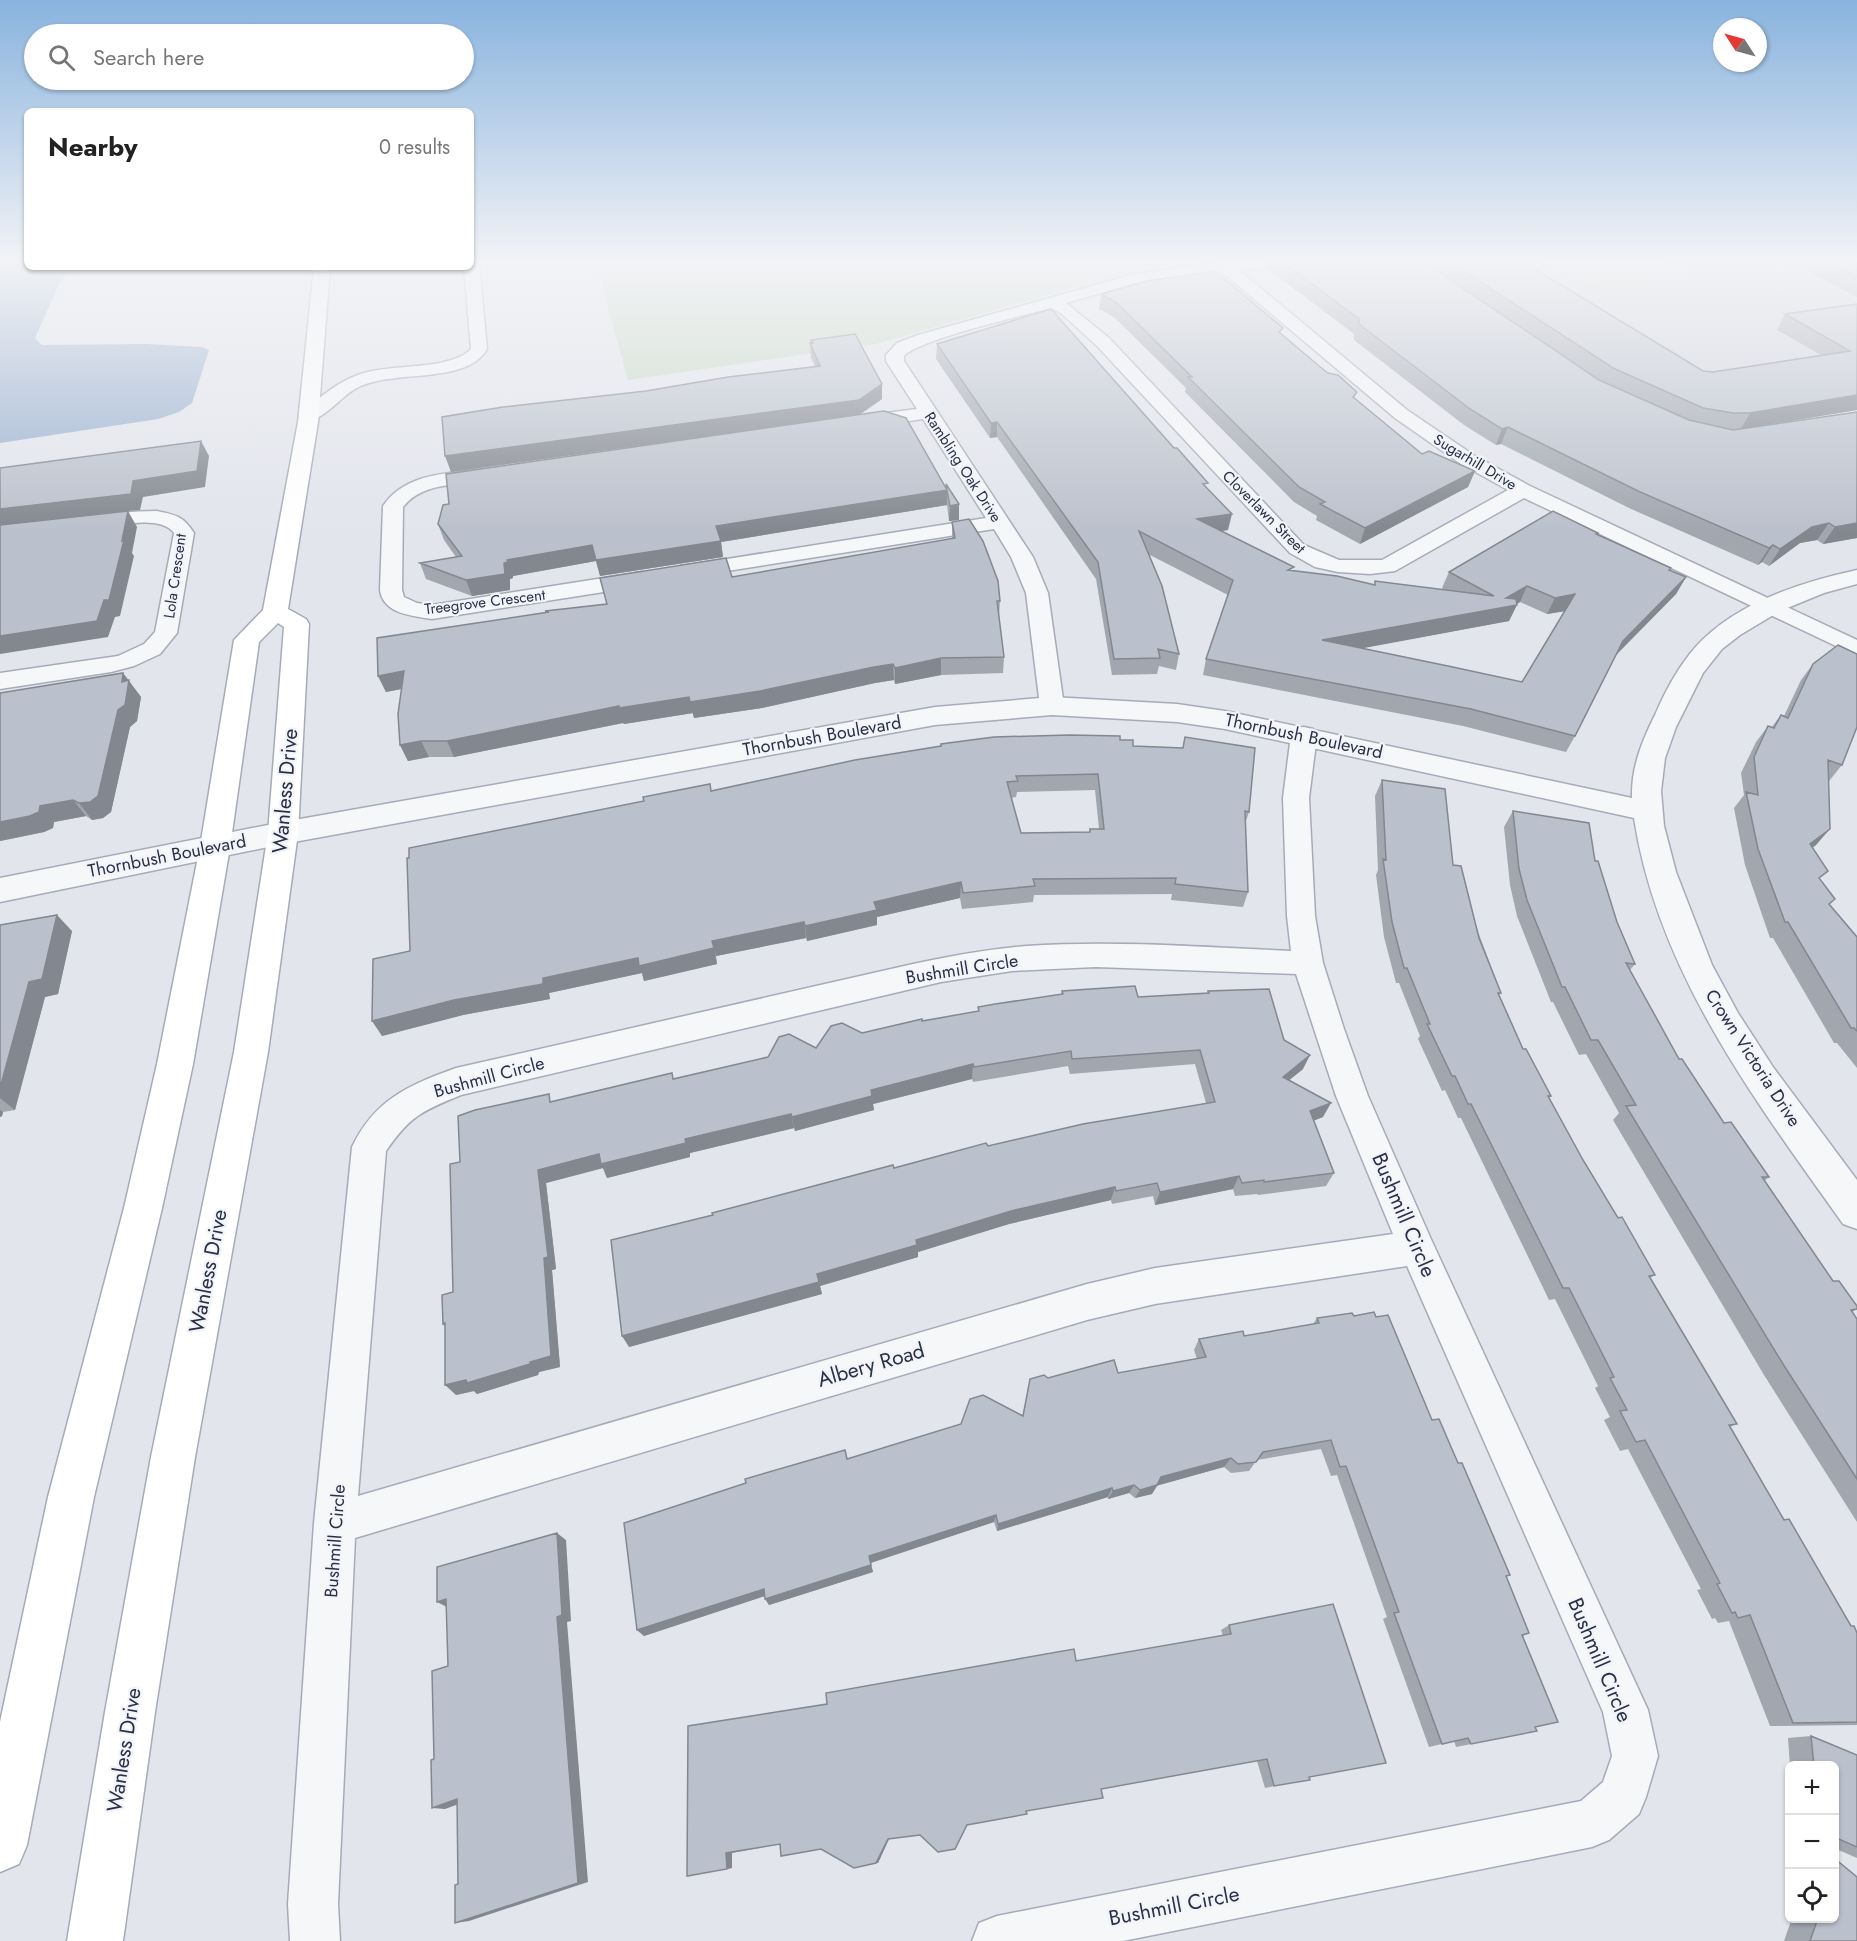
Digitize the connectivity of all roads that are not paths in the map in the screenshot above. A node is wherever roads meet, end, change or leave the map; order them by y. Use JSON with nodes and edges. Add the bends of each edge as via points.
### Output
{"nodes":[{"id":1,"x":314,"y":351,"type":"edge"},
{"id":2,"x":478,"y":351,"type":"edge"},
{"id":3,"x":899,"y":351,"type":"edge"},
{"id":4,"x":1110,"y":351,"type":"edge"},
{"id":5,"x":1325,"y":351,"type":"edge"},
{"id":6,"x":927,"y":413,"type":"junction"},
{"id":7,"x":308,"y":416,"type":"junction"},
{"id":8,"x":843,"y":425,"type":"edge"},
{"id":9,"x":506,"y":472,"type":"edge"},
{"id":10,"x":1523,"y":490,"type":"junction"},
{"id":11,"x":1000,"y":522,"type":"junction"},
{"id":12,"x":69,"y":526,"type":"edge"},
{"id":13,"x":1857,"y":577,"type":"edge"},
{"id":14,"x":1769,"y":607,"type":"junction"},
{"id":15,"x":274,"y":612,"type":"junction"},
{"id":16,"x":1857,"y":649,"type":"edge"},
{"id":17,"x":0,"y":681,"type":"edge"},
{"id":18,"x":1052,"y":706,"type":"junction"},
{"id":19,"x":1304,"y":735,"type":"junction"},
{"id":20,"x":1646,"y":811,"type":"junction"},
{"id":21,"x":283,"y":833,"type":"junction"},
{"id":22,"x":215,"y":847,"type":"junction"},
{"id":23,"x":0,"y":890,"type":"edge"},
{"id":24,"x":1308,"y":963,"type":"junction"},
{"id":25,"x":1857,"y":1211,"type":"edge"},
{"id":26,"x":1417,"y":1248,"type":"junction"},
{"id":27,"x":335,"y":1523,"type":"junction"},
{"id":28,"x":0,"y":1845,"type":"edge"},
{"id":29,"x":95,"y":1941,"type":"edge"},
{"id":30,"x":315,"y":1941,"type":"edge"},
{"id":31,"x":997,"y":1941,"type":"edge"}],
"edges":[{"from":1,"to":7,"type":"main road"},
{"from":2,"to":7,"type":"street","via":[[472,358],[454,364],[357,381]]},
{"from":3,"to":6,"type":"street","name":"Rambling Oak Drive","via":[[895,362]]},
{"from":4,"to":10,"type":"street","name":"Cloverlawn Street","via":[[1296,549],[1323,562],[1354,568],[1387,566]]},
{"from":5,"to":10,"type":"street","name":"Sugarhill Drive","via":[[1401,414],[1468,460]]},
{"from":6,"to":8,"type":"street"},
{"from":6,"to":11,"type":"street","name":"Rambling Oak Drive"},
{"from":7,"to":15,"type":"main road"},
{"from":9,"to":11,"type":"street","name":"Treegrove Crescent","via":[[437,482],[399,495],[393,506],[391,590],[392,598],[399,604],[411,610],[432,612]]},
{"from":10,"to":14,"type":"street","name":"Sugarhill Drive"},
{"from":11,"to":18,"type":"street","name":"Rambling Oak Drive","via":[[1022,557],[1037,592]]},
{"from":12,"to":17,"type":"street","name":"Lola Crescent","via":[[161,516],[181,525],[184,533],[166,633],[153,649],[126,661]]},
{"from":13,"to":14,"type":"street","name":"Crown Victoria Drive","via":[[1793,595]]},
{"from":14,"to":16,"type":"street","name":"Sugarhill Drive"},
{"from":14,"to":20,"type":"street","name":"Crown Victoria Drive","via":[[1721,637],[1685,680],[1658,738],[1647,778]]},
{"from":15,"to":21,"type":"main road","name":"Wanless Drive","via":[[297,624]]},
{"from":15,"to":22,"type":"main road","via":[[247,640]]},
{"from":18,"to":19,"type":"street","name":"Thornbush Boulevard","via":[[1177,713]]},
{"from":18,"to":21,"type":"street","name":"Thornbush Boulevard","via":[[935,716]]},
{"from":19,"to":20,"type":"street","name":"Thornbush Boulevard"},
{"from":19,"to":24,"type":"street","name":"Bushmill Circle","via":[[1296,798],[1301,916]]},
{"from":20,"to":25,"type":"street","name":"Crown Victoria Drive","via":[[1669,898],[1709,993],[1749,1059]]},
{"from":21,"to":22,"type":"street","name":"Thornbush Boulevard"},
{"from":21,"to":29,"type":"main road","name":"Wanless Drive","via":[[251,1052],[173,1457]]},
{"from":22,"to":23,"type":"street","name":"Thornbush Boulevard"},
{"from":22,"to":28,"type":"main road","via":[[175,1064],[71,1497]]},
{"from":24,"to":26,"type":"street","name":"Bushmill Circle","via":[[1352,1096]]},
{"from":24,"to":27,"type":"street","name":"Bushmill Circle","via":[[1116,957],[1026,958],[970,965],[456,1082],[418,1098],[392,1115],[369,1147]]},
{"from":26,"to":27,"type":"street","name":"Albery Road","via":[[1155,1286],[1087,1302]]},
{"from":26,"to":31,"type":"street","name":"Bushmill Circle","via":[[1625,1710],[1635,1756],[1622,1797],[1592,1823]]},
{"from":27,"to":30,"type":"street","name":"Bushmill Circle","via":[[313,1904]]}]}
